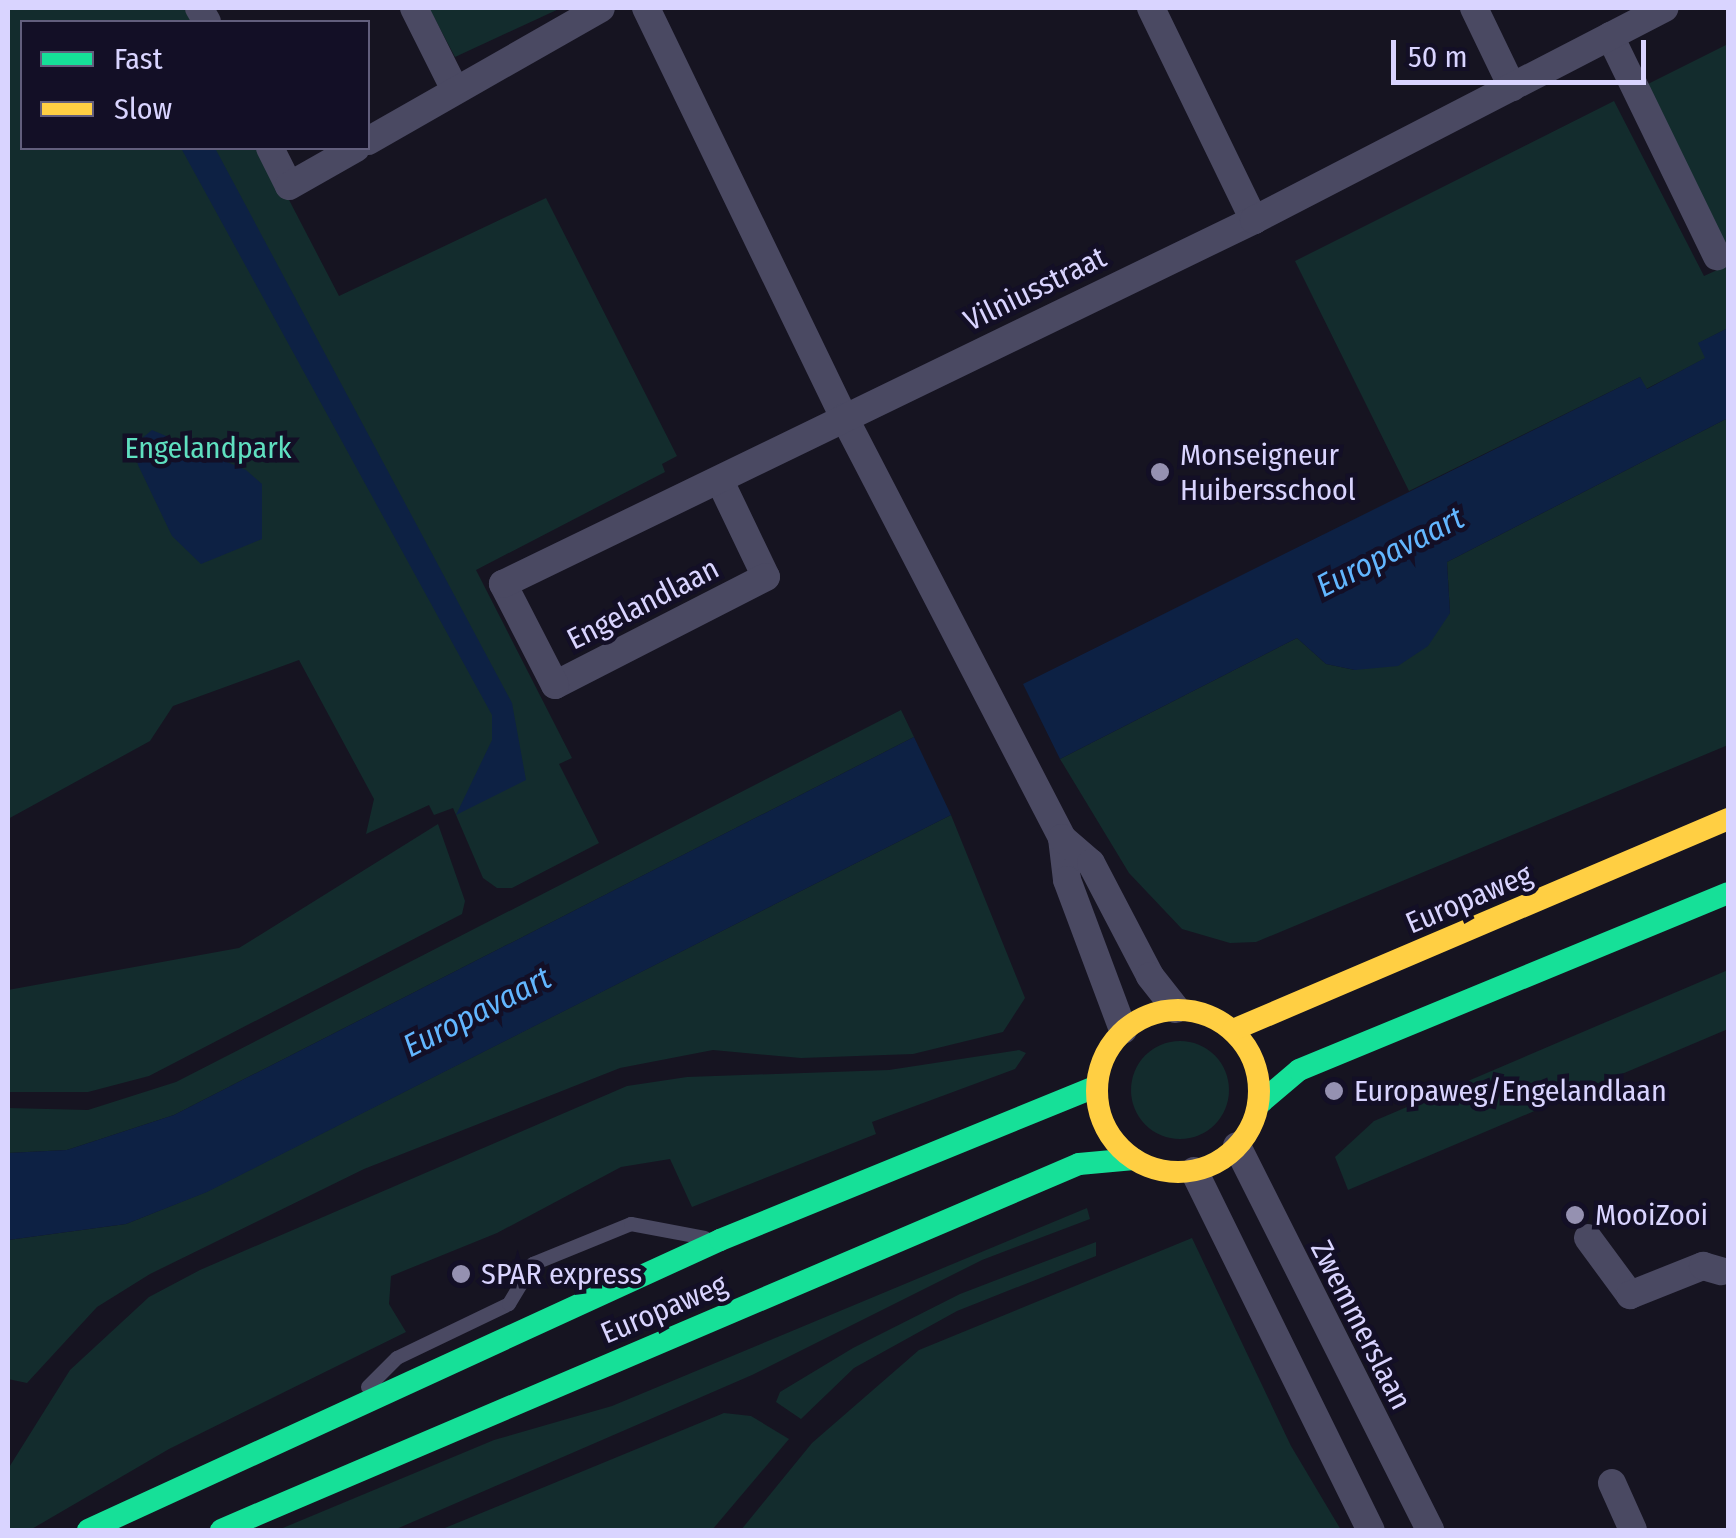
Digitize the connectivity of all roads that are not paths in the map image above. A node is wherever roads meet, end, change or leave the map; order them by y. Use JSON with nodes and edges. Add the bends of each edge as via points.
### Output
{"nodes":[{"id":1,"x":414,"y":8,"type":"edge"},
{"id":2,"x":601,"y":8,"type":"edge"},
{"id":3,"x":646,"y":8,"type":"edge"},
{"id":4,"x":1151,"y":8,"type":"edge"},
{"id":5,"x":1474,"y":8,"type":"edge"},
{"id":6,"x":1665,"y":8,"type":"edge"},
{"id":7,"x":1610,"y":36,"type":"junction"},
{"id":8,"x":1512,"y":87,"type":"junction"},
{"id":9,"x":455,"y":90,"type":"junction"},
{"id":10,"x":370,"y":139,"type":"edge"},
{"id":11,"x":271,"y":150,"type":"edge"},
{"id":12,"x":352,"y":150,"type":"edge"},
{"id":13,"x":1254,"y":220,"type":"junction"},
{"id":14,"x":1717,"y":256,"type":"dead end"},
{"id":15,"x":844,"y":418,"type":"junction"},
{"id":16,"x":720,"y":481,"type":"junction"},
{"id":17,"x":1728,"y":820,"type":"edge"},
{"id":18,"x":1062,"y":838,"type":"junction"},
{"id":19,"x":1728,"y":893,"type":"edge"},
{"id":20,"x":1176,"y":1009,"type":"junction"},
{"id":21,"x":1123,"y":1030,"type":"junction"},
{"id":22,"x":1232,"y":1030,"type":"junction"},
{"id":23,"x":1097,"y":1086,"type":"junction"},
{"id":24,"x":1258,"y":1104,"type":"junction"},
{"id":25,"x":1238,"y":1146,"type":"junction"},
{"id":26,"x":1134,"y":1159,"type":"junction"},
{"id":27,"x":1194,"y":1171,"type":"junction"},
{"id":28,"x":1588,"y":1238,"type":"dead end"},
{"id":29,"x":720,"y":1240,"type":"junction"},
{"id":30,"x":1721,"y":1270,"type":"dead end"},
{"id":31,"x":350,"y":1406,"type":"junction"},
{"id":32,"x":1612,"y":1483,"type":"dead end"},
{"id":33,"x":88,"y":1530,"type":"edge"},
{"id":34,"x":222,"y":1530,"type":"edge"},
{"id":35,"x":1371,"y":1530,"type":"edge"},
{"id":36,"x":1430,"y":1530,"type":"edge"},
{"id":37,"x":1633,"y":1530,"type":"edge"}],
"edges":[{"from":1,"to":9,"type":"street"},
{"from":2,"to":9,"type":"street"},
{"from":3,"to":15,"type":"street"},
{"from":4,"to":13,"type":"street"},
{"from":5,"to":8,"type":"street"},
{"from":6,"to":7,"type":"street","name":"Vilniusstraat"},
{"from":7,"to":8,"type":"street","name":"Vilniusstraat"},
{"from":7,"to":14,"type":"street"},
{"from":8,"to":13,"type":"street","name":"Vilniusstraat"},
{"from":9,"to":10,"type":"street"},
{"from":11,"to":12,"type":"street","via":[[289,186]]},
{"from":13,"to":15,"type":"street","name":"Vilniusstraat"},
{"from":15,"to":16,"type":"street","name":"Engelandlaan"},
{"from":15,"to":18,"type":"street"},
{"from":16,"to":16,"type":"street","name":"Engelandlaan","via":[[766,578],[554,685],[503,584]]},
{"from":17,"to":22,"type":"main road","name":"Europaweg"},
{"from":18,"to":20,"type":"street","via":[[1091,863],[1150,976]]},
{"from":18,"to":21,"type":"street","via":[[1066,880]]},
{"from":19,"to":24,"type":"main road","via":[[1300,1070]]},
{"from":20,"to":21,"type":"main road"},
{"from":20,"to":22,"type":"main road","via":[[1216,1018]]},
{"from":21,"to":23,"type":"main road","via":[[1104,1056]]},
{"from":22,"to":24,"type":"main road","via":[[1254,1064]]},
{"from":23,"to":26,"type":"main road","via":[[1106,1127]]},
{"from":23,"to":29,"type":"main road","name":"Europaweg"},
{"from":24,"to":25,"type":"main road"},
{"from":25,"to":27,"type":"main road"},
{"from":25,"to":36,"type":"street","name":"Zwemmerslaan"},
{"from":26,"to":27,"type":"main road","via":[[1153,1168]]},
{"from":26,"to":34,"type":"main road","name":"Europaweg","via":[[1079,1164]]},
{"from":27,"to":35,"type":"street"},
{"from":28,"to":30,"type":"street","via":[[1630,1295],[1703,1266]]},
{"from":29,"to":31,"type":"main road","name":"Europaweg"},
{"from":29,"to":31,"type":"lane","name":"Europaweg","via":[[630,1224],[533,1264],[509,1304],[397,1358]]},
{"from":31,"to":33,"type":"main road","name":"Europaweg"},
{"from":32,"to":37,"type":"street"}]}
